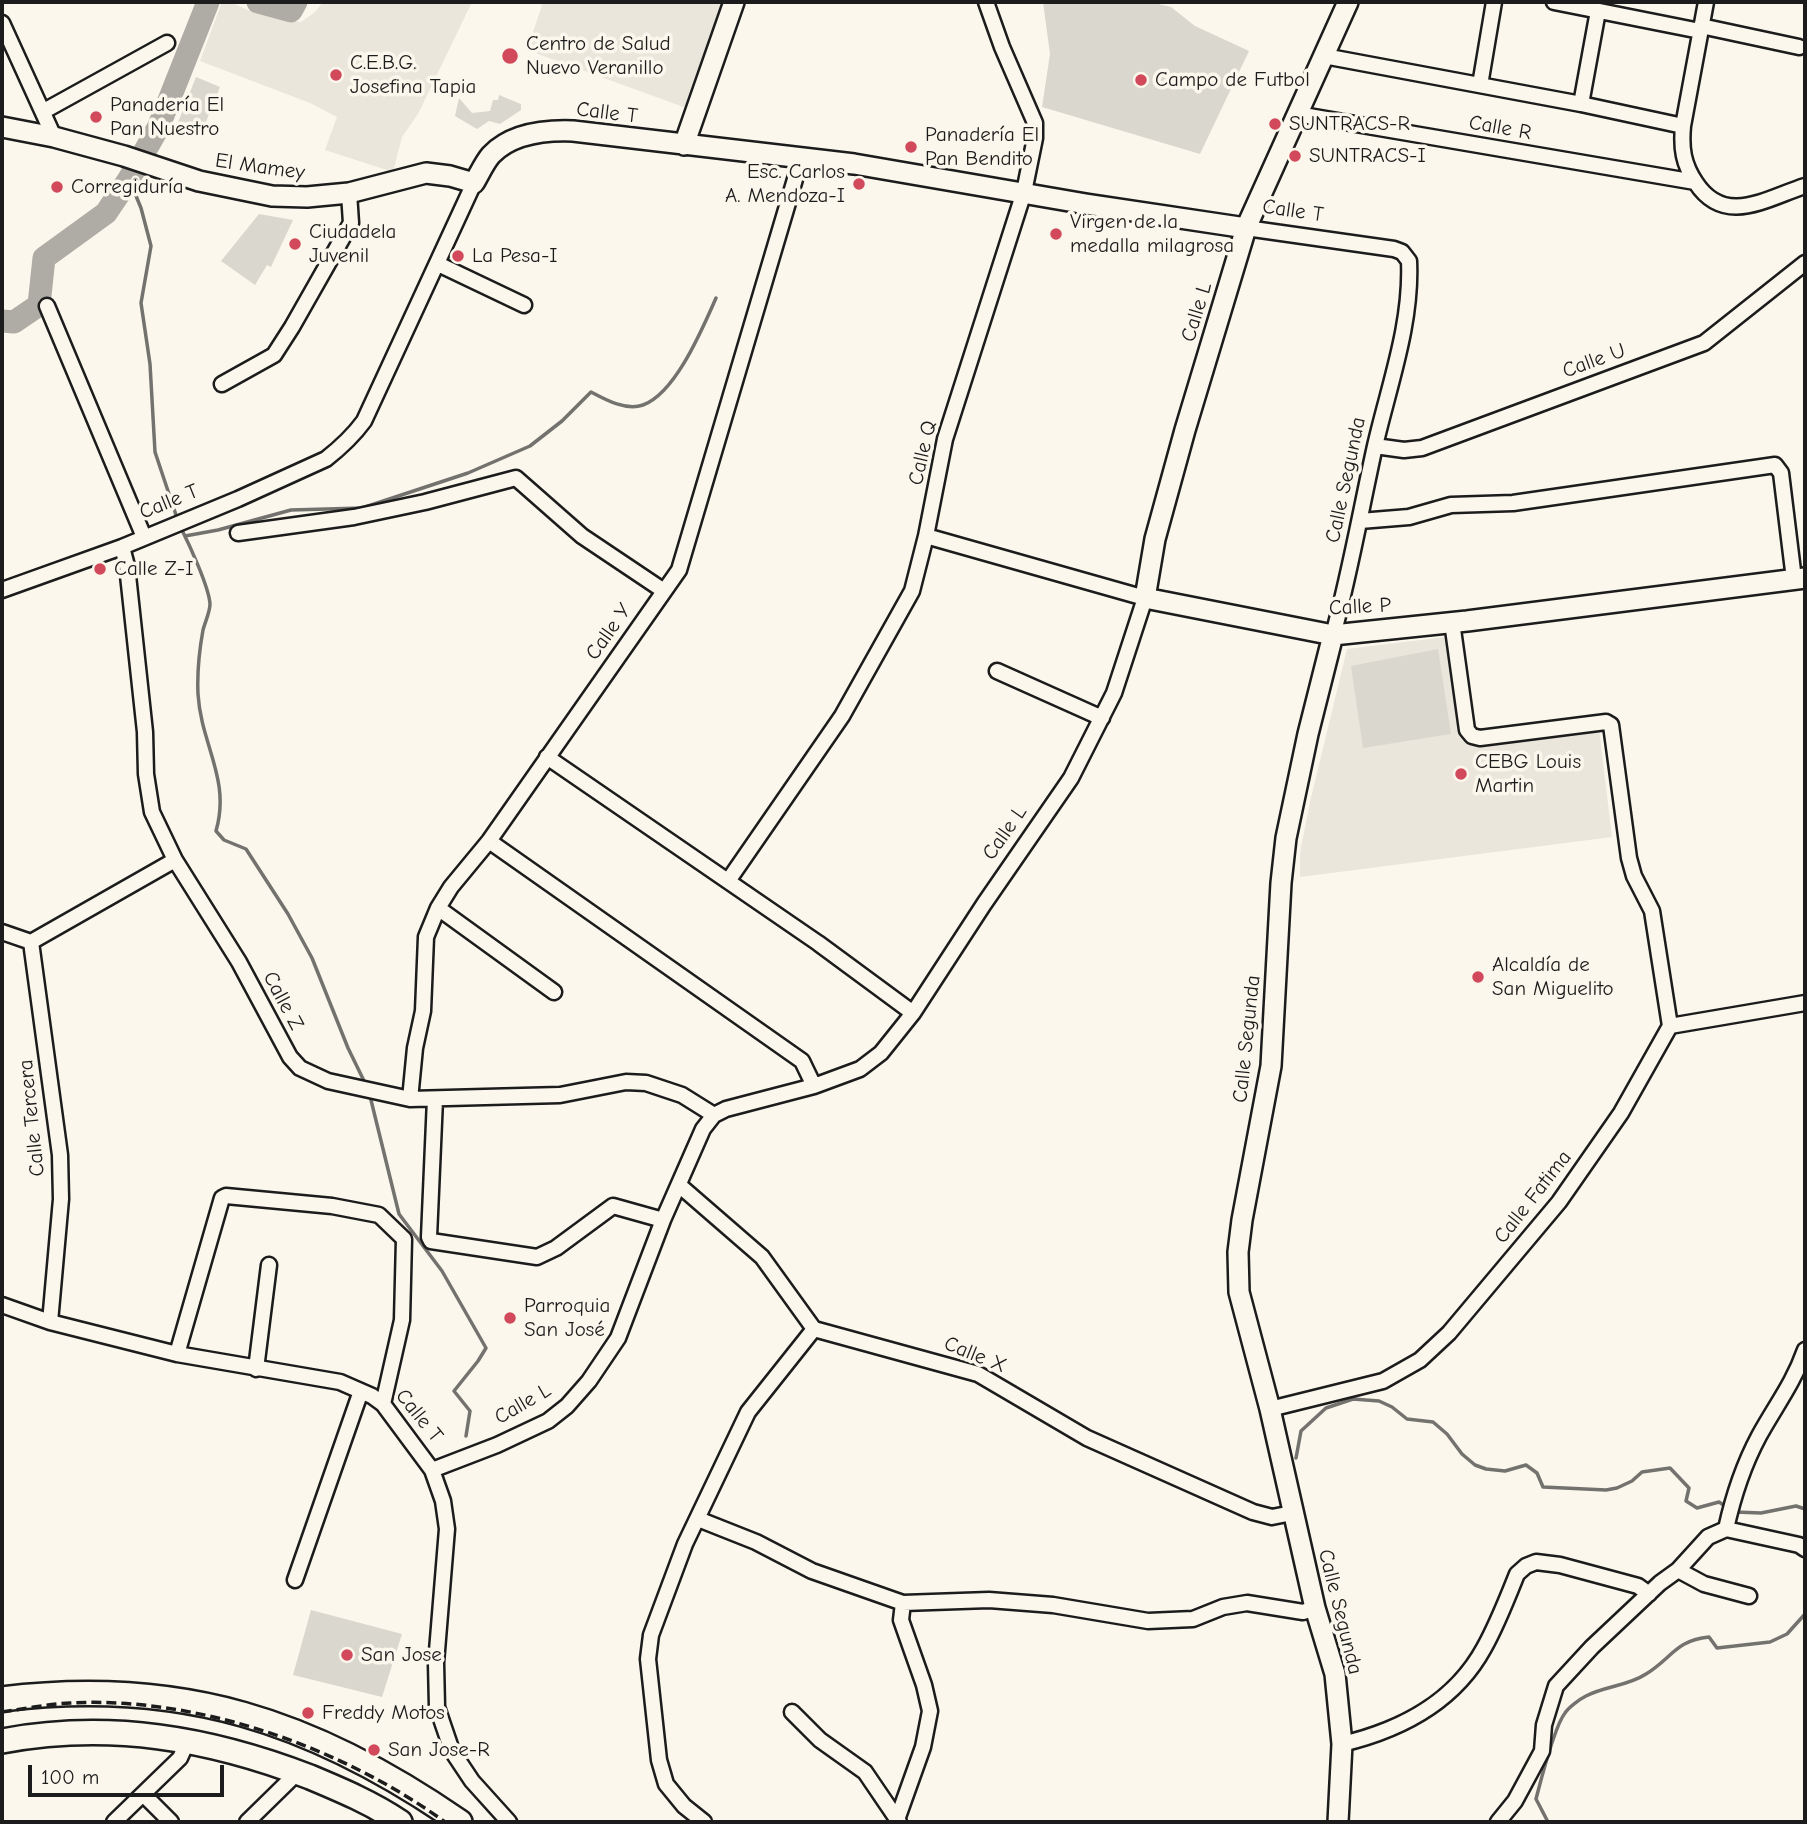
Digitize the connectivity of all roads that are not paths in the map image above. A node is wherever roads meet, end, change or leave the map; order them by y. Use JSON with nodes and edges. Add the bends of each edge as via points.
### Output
{"nodes":[{"id":1,"x":734,"y":2,"type":"edge"},
{"id":2,"x":985,"y":2,"type":"edge"},
{"id":3,"x":1348,"y":2,"type":"edge"},
{"id":4,"x":1494,"y":2,"type":"edge"},
{"id":5,"x":1553,"y":2,"type":"edge"},
{"id":6,"x":1706,"y":2,"type":"edge"},
{"id":7,"x":1598,"y":10,"type":"junction"},
{"id":8,"x":2,"y":23,"type":"edge"},
{"id":9,"x":1701,"y":29,"type":"junction"},
{"id":10,"x":167,"y":43,"type":"dead end"},
{"id":11,"x":1799,"y":47,"type":"dead end"},
{"id":12,"x":1324,"y":56,"type":"junction"},
{"id":13,"x":1480,"y":85,"type":"junction"},
{"id":14,"x":1581,"y":104,"type":"junction"},
{"id":15,"x":44,"y":111,"type":"junction"},
{"id":16,"x":1297,"y":114,"type":"junction"},
{"id":17,"x":1683,"y":125,"type":"junction"},
{"id":18,"x":2,"y":127,"type":"edge"},
{"id":19,"x":54,"y":137,"type":"junction"},
{"id":20,"x":684,"y":145,"type":"junction"},
{"id":21,"x":801,"y":159,"type":"junction"},
{"id":22,"x":474,"y":183,"type":"junction"},
{"id":23,"x":1695,"y":183,"type":"junction"},
{"id":24,"x":1805,"y":186,"type":"edge"},
{"id":25,"x":1024,"y":192,"type":"junction"},
{"id":26,"x":349,"y":193,"type":"junction"},
{"id":27,"x":1246,"y":228,"type":"junction"},
{"id":28,"x":1409,"y":261,"type":"joint"},
{"id":29,"x":1805,"y":263,"type":"edge"},
{"id":30,"x":438,"y":264,"type":"junction"},
{"id":31,"x":524,"y":305,"type":"dead end"},
{"id":32,"x":47,"y":306,"type":"dead end"},
{"id":33,"x":222,"y":383,"type":"dead end"},
{"id":34,"x":1375,"y":446,"type":"junction"},
{"id":35,"x":1360,"y":521,"type":"junction"},
{"id":36,"x":238,"y":533,"type":"dead end"},
{"id":37,"x":926,"y":536,"type":"junction"},
{"id":38,"x":144,"y":537,"type":"junction"},
{"id":39,"x":122,"y":547,"type":"junction"},
{"id":40,"x":1800,"y":579,"type":"edge"},
{"id":41,"x":2,"y":590,"type":"edge"},
{"id":42,"x":664,"y":591,"type":"junction"},
{"id":43,"x":1145,"y":598,"type":"junction"},
{"id":44,"x":1452,"y":622,"type":"junction"},
{"id":45,"x":1333,"y":635,"type":"junction"},
{"id":46,"x":997,"y":671,"type":"dead end"},
{"id":47,"x":1102,"y":718,"type":"junction"},
{"id":48,"x":547,"y":757,"type":"junction"},
{"id":49,"x":489,"y":841,"type":"junction"},
{"id":50,"x":175,"y":860,"type":"junction"},
{"id":51,"x":728,"y":881,"type":"junction"},
{"id":52,"x":438,"y":908,"type":"junction"},
{"id":53,"x":2,"y":932,"type":"edge"},
{"id":54,"x":31,"y":942,"type":"junction"},
{"id":55,"x":554,"y":992,"type":"dead end"},
{"id":56,"x":1805,"y":1003,"type":"edge"},
{"id":57,"x":913,"y":1013,"type":"junction"},
{"id":58,"x":1670,"y":1026,"type":"junction"},
{"id":59,"x":814,"y":1086,"type":"junction"},
{"id":60,"x":410,"y":1099,"type":"junction"},
{"id":61,"x":435,"y":1099,"type":"junction"},
{"id":62,"x":714,"y":1115,"type":"junction"},
{"id":63,"x":679,"y":1185,"type":"junction"},
{"id":64,"x":663,"y":1220,"type":"junction"},
{"id":65,"x":269,"y":1265,"type":"dead end"},
{"id":66,"x":2,"y":1304,"type":"edge"},
{"id":67,"x":50,"y":1322,"type":"junction"},
{"id":68,"x":814,"y":1329,"type":"junction"},
{"id":69,"x":1805,"y":1350,"type":"edge"},
{"id":70,"x":177,"y":1354,"type":"junction"},
{"id":71,"x":256,"y":1369,"type":"junction"},
{"id":72,"x":361,"y":1391,"type":"junction"},
{"id":73,"x":383,"y":1404,"type":"junction"},
{"id":74,"x":1270,"y":1409,"type":"junction"},
{"id":75,"x":432,"y":1470,"type":"junction"},
{"id":76,"x":1292,"y":1513,"type":"junction"},
{"id":77,"x":698,"y":1519,"type":"junction"},
{"id":78,"x":1726,"y":1529,"type":"junction"},
{"id":79,"x":1805,"y":1549,"type":"edge"},
{"id":80,"x":1678,"y":1570,"type":"junction"},
{"id":81,"x":295,"y":1580,"type":"dead end"},
{"id":82,"x":1649,"y":1594,"type":"junction"},
{"id":83,"x":1749,"y":1596,"type":"dead end"},
{"id":84,"x":903,"y":1603,"type":"junction"},
{"id":85,"x":1315,"y":1608,"type":"junction"},
{"id":86,"x":2,"y":1699,"type":"edge"},
{"id":87,"x":792,"y":1712,"type":"dead end"},
{"id":88,"x":188,"y":1740,"type":"junction"},
{"id":89,"x":2,"y":1741,"type":"edge"},
{"id":90,"x":1342,"y":1744,"type":"junction"},
{"id":91,"x":298,"y":1773,"type":"junction"},
{"id":92,"x":144,"y":1794,"type":"junction"},
{"id":93,"x":898,"y":1820,"type":"edge"},
{"id":94,"x":393,"y":1821,"type":"edge"},
{"id":95,"x":114,"y":1822,"type":"edge"},
{"id":96,"x":170,"y":1822,"type":"edge"},
{"id":97,"x":247,"y":1822,"type":"edge"},
{"id":98,"x":460,"y":1822,"type":"edge"},
{"id":99,"x":509,"y":1822,"type":"edge"},
{"id":100,"x":704,"y":1822,"type":"edge"},
{"id":101,"x":1338,"y":1822,"type":"edge"},
{"id":102,"x":1498,"y":1822,"type":"edge"}],
"edges":[{"from":1,"to":20,"type":"street"},
{"from":2,"to":25,"type":"street","name":"Calle Q","via":[[1035,122]]},
{"from":3,"to":12,"type":"street","name":"Calle L"},
{"from":4,"to":13,"type":"street"},
{"from":5,"to":7,"type":"street"},
{"from":6,"to":9,"type":"street"},
{"from":7,"to":9,"type":"street"},
{"from":7,"to":14,"type":"street"},
{"from":8,"to":15,"type":"street"},
{"from":9,"to":11,"type":"street"},
{"from":9,"to":17,"type":"street"},
{"from":10,"to":15,"type":"street"},
{"from":12,"to":13,"type":"street"},
{"from":12,"to":16,"type":"street","name":"Calle L"},
{"from":13,"to":14,"type":"street"},
{"from":14,"to":17,"type":"street"},
{"from":15,"to":19,"type":"street"},
{"from":16,"to":23,"type":"street","name":"Calle R"},
{"from":16,"to":27,"type":"street","name":"Calle L"},
{"from":17,"to":23,"type":"street","via":[[1683,156]]},
{"from":18,"to":19,"type":"street","name":"El Mamey"},
{"from":19,"to":26,"type":"street","name":"El Mamey","via":[[225,187],[272,196]]},
{"from":20,"to":21,"type":"street","name":"Calle T"},
{"from":20,"to":22,"type":"street","name":"Calle T","via":[[573,131],[526,135],[490,156]]},
{"from":21,"to":25,"type":"street","name":"Calle T"},
{"from":21,"to":42,"type":"street","name":"Calle Y","via":[[679,570]]},
{"from":22,"to":26,"type":"street","name":"El Mamey","via":[[426,173]]},
{"from":22,"to":30,"type":"street","name":"Calle T"},
{"from":23,"to":24,"type":"street","via":[[1714,202],[1737,207]]},
{"from":25,"to":27,"type":"street","name":"Calle T"},
{"from":25,"to":37,"type":"street","name":"Calle Q","via":[[945,439]]},
{"from":26,"to":33,"type":"street","via":[[351,223],[274,355]]},
{"from":27,"to":28,"type":"street","name":"Calle T","via":[[1394,249]]},
{"from":27,"to":43,"type":"street","name":"Calle L","via":[[1182,442]]},
{"from":28,"to":34,"type":"street","name":"Calle Segunda","via":[[1401,344]]},
{"from":29,"to":34,"type":"street","name":"Calle U","via":[[1697,346],[1422,448]]},
{"from":30,"to":31,"type":"street"},
{"from":30,"to":38,"type":"street","name":"Calle T","via":[[351,438],[326,459]]},
{"from":32,"to":38,"type":"street"},
{"from":34,"to":35,"type":"street","name":"Calle Segunda"},
{"from":35,"to":40,"type":"street","via":[[1409,517],[1451,505],[1513,503],[1774,465],[1781,473]]},
{"from":35,"to":45,"type":"street","name":"Calle Segunda"},
{"from":36,"to":42,"type":"street","via":[[354,517],[516,478],[582,536]]},
{"from":37,"to":43,"type":"street","name":"Calle P"},
{"from":37,"to":51,"type":"street","name":"Calle Q","via":[[912,590],[842,716]]},
{"from":38,"to":39,"type":"street","name":"Calle T"},
{"from":39,"to":41,"type":"street","name":"Calle T"},
{"from":39,"to":50,"type":"street","name":"Calle Z","via":[[142,708],[145,774],[152,812]]},
{"from":40,"to":44,"type":"street","name":"Calle P"},
{"from":42,"to":48,"type":"street","name":"Calle Y"},
{"from":43,"to":45,"type":"street","name":"Calle P"},
{"from":43,"to":47,"type":"street","name":"Calle L"},
{"from":44,"to":45,"type":"street","name":"Calle P"},
{"from":44,"to":58,"type":"street","via":[[1467,730],[1472,736],[1612,725],[1629,858],[1652,911]]},
{"from":45,"to":74,"type":"street","name":"Calle Segunda","via":[[1286,838],[1270,1074],[1238,1252],[1239,1292]]},
{"from":46,"to":47,"type":"street"},
{"from":47,"to":57,"type":"street","name":"Calle L","via":[[1072,778]]},
{"from":48,"to":49,"type":"street","name":"Calle Y"},
{"from":48,"to":51,"type":"street"},
{"from":49,"to":52,"type":"street","name":"Calle Y"},
{"from":49,"to":59,"type":"street","via":[[802,1061]]},
{"from":50,"to":54,"type":"street"},
{"from":50,"to":60,"type":"street","name":"Calle Z","via":[[252,984],[290,1058],[328,1081]]},
{"from":51,"to":57,"type":"street"},
{"from":52,"to":55,"type":"street"},
{"from":52,"to":60,"type":"street","name":"Calle Y","via":[[426,936],[423,1011]]},
{"from":53,"to":54,"type":"street"},
{"from":54,"to":67,"type":"street","name":"Calle Tercera","via":[[60,1155],[61,1199]]},
{"from":56,"to":58,"type":"street"},
{"from":57,"to":59,"type":"street","name":"Calle L","via":[[871,1062]]},
{"from":58,"to":74,"type":"street","name":"Calle Fatima","via":[[1621,1113],[1559,1202],[1448,1334],[1420,1360],[1383,1381]]},
{"from":59,"to":62,"type":"street","name":"Calle L"},
{"from":60,"to":61,"type":"street","name":"Calle Z"},
{"from":61,"to":62,"type":"street","name":"Calle Z","via":[[559,1095],[626,1082],[646,1083],[682,1095]]},
{"from":61,"to":64,"type":"street","via":[[431,1241],[537,1256],[556,1248],[612,1206]]},
{"from":62,"to":63,"type":"street","name":"Calle L","via":[[703,1129]]},
{"from":63,"to":64,"type":"street","name":"Calle L"},
{"from":63,"to":68,"type":"street","via":[[762,1257]]},
{"from":64,"to":75,"type":"street","name":"Calle L","via":[[618,1338],[567,1406],[497,1445]]},
{"from":65,"to":71,"type":"street"},
{"from":66,"to":67,"type":"street","name":"Calle T"},
{"from":67,"to":70,"type":"street","name":"Calle T"},
{"from":68,"to":76,"type":"street","name":"Calle X","via":[[978,1374],[1087,1438],[1217,1497],[1272,1517]]},
{"from":68,"to":77,"type":"street","via":[[748,1412]]},
{"from":69,"to":78,"type":"street","via":[[1759,1437]]},
{"from":70,"to":71,"type":"street","name":"Calle T"},
{"from":70,"to":73,"type":"street","via":[[222,1198],[332,1206],[379,1215],[404,1239],[402,1320]]},
{"from":71,"to":72,"type":"street","name":"Calle T","via":[[340,1382]]},
{"from":72,"to":73,"type":"street","name":"Calle T"},
{"from":72,"to":81,"type":"street"},
{"from":73,"to":75,"type":"street","name":"Calle T"},
{"from":74,"to":76,"type":"street","name":"Calle Segunda"},
{"from":75,"to":99,"type":"street","name":"Calle T","via":[[447,1529],[435,1684],[438,1707],[452,1751]]},
{"from":76,"to":85,"type":"street","name":"Calle Segunda"},
{"from":77,"to":84,"type":"street","via":[[812,1571]]},
{"from":77,"to":100,"type":"street","via":[[651,1635],[648,1659],[659,1760],[666,1784]]},
{"from":78,"to":79,"type":"street"},
{"from":78,"to":80,"type":"street","via":[[1708,1537]]},
{"from":80,"to":82,"type":"street"},
{"from":80,"to":83,"type":"street","via":[[1704,1584]]},
{"from":82,"to":90,"type":"street","via":[[1637,1586],[1560,1565],[1536,1562],[1525,1566],[1517,1574],[1484,1650],[1453,1690],[1424,1713]]},
{"from":82,"to":102,"type":"street","via":[[1556,1686],[1544,1725],[1542,1751]]},
{"from":84,"to":85,"type":"street","via":[[989,1600],[1157,1621],[1193,1619],[1247,1603],[1303,1612]]},
{"from":84,"to":93,"type":"street","via":[[901,1620],[930,1711]]},
{"from":85,"to":90,"type":"street","name":"Calle Segunda","via":[[1335,1674]]},
{"from":86,"to":98,"type":"main road","via":[[116,1694],[173,1698],[241,1712],[342,1752]]},
{"from":87,"to":93,"type":"street","via":[[820,1740],[865,1772]]},
{"from":88,"to":89,"type":"main road","via":[[114,1732]]},
{"from":88,"to":91,"type":"main road"},
{"from":88,"to":92,"type":"street","via":[[180,1758]]},
{"from":90,"to":101,"type":"street","name":"Calle Segunda"},
{"from":91,"to":94,"type":"main road","via":[[348,1793]]},
{"from":91,"to":97,"type":"street"},
{"from":92,"to":95,"type":"street"},
{"from":92,"to":96,"type":"street"}]}
